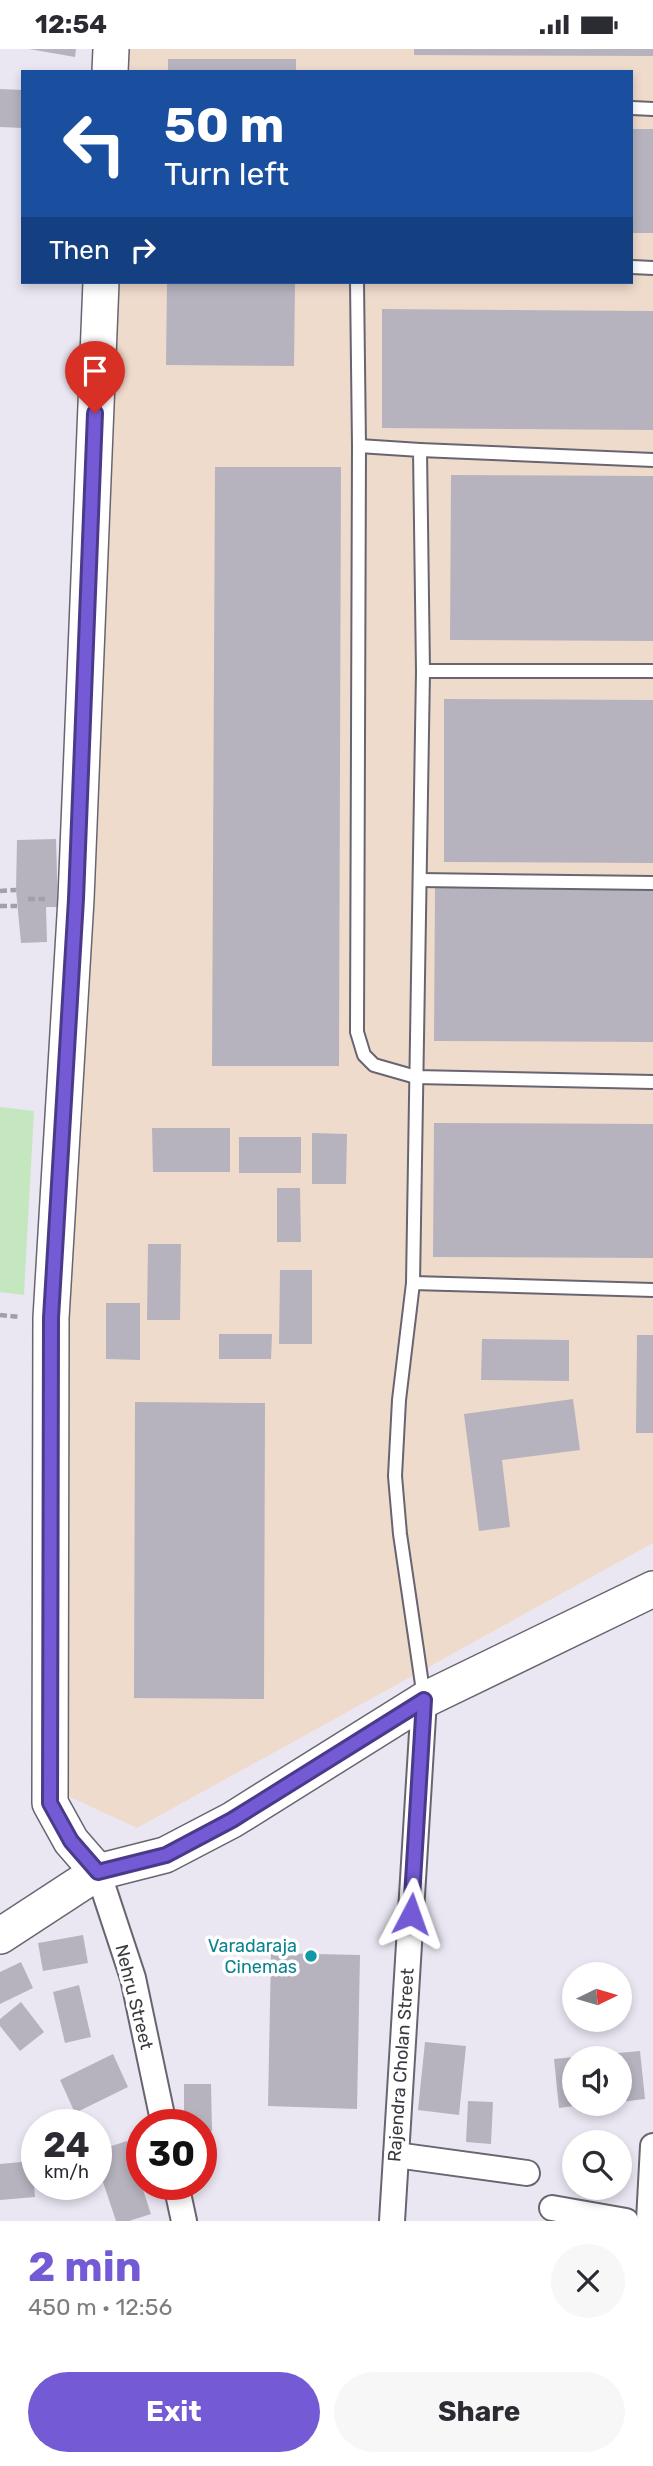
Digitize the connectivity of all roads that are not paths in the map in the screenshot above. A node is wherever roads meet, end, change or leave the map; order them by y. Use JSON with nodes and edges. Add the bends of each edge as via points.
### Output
{"nodes":[{"id":1,"x":111,"y":49,"type":"edge"},
{"id":2,"x":110,"y":70,"type":"edge"},
{"id":3,"x":633,"y":108,"type":"edge"},
{"id":4,"x":653,"y":109,"type":"edge"},
{"id":5,"x":633,"y":267,"type":"edge"},
{"id":6,"x":653,"y":268,"type":"edge"},
{"id":7,"x":101,"y":284,"type":"edge"},
{"id":8,"x":357,"y":284,"type":"edge"},
{"id":9,"x":359,"y":446,"type":"junction"},
{"id":10,"x":421,"y":450,"type":"junction"},
{"id":11,"x":653,"y":460,"type":"edge"},
{"id":12,"x":423,"y":671,"type":"junction"},
{"id":13,"x":653,"y":671,"type":"edge"},
{"id":14,"x":420,"y":880,"type":"junction"},
{"id":15,"x":653,"y":883,"type":"edge"},
{"id":16,"x":416,"y":1077,"type":"junction"},
{"id":17,"x":653,"y":1081,"type":"edge"},
{"id":18,"x":413,"y":1283,"type":"junction"},
{"id":19,"x":653,"y":1290,"type":"edge"},
{"id":20,"x":653,"y":1589,"type":"edge"},
{"id":21,"x":424,"y":1700,"type":"junction"},
{"id":22,"x":98,"y":1872,"type":"junction"},
{"id":23,"x":0,"y":1935,"type":"edge"},
{"id":24,"x":161,"y":2109,"type":"edge"},
{"id":25,"x":653,"y":2146,"type":"edge"},
{"id":26,"x":396,"y":2155,"type":"junction"},
{"id":27,"x":527,"y":2173,"type":"dead end"},
{"id":28,"x":179,"y":2200,"type":"edge"},
{"id":29,"x":552,"y":2208,"type":"dead end"},
{"id":30,"x":184,"y":2221,"type":"edge"},
{"id":31,"x":392,"y":2221,"type":"edge"},
{"id":32,"x":626,"y":2221,"type":"edge"},
{"id":33,"x":649,"y":2221,"type":"edge"}],
"edges":[{"from":1,"to":2,"type":"street"},
{"from":3,"to":4,"type":"lane"},
{"from":5,"to":6,"type":"lane"},
{"from":7,"to":22,"type":"street","via":[[76,899],[51,1318],[50,1803],[71,1841]]},
{"from":8,"to":9,"type":"lane"},
{"from":9,"to":10,"type":"lane"},
{"from":9,"to":16,"type":"lane","via":[[357,1032],[364,1055],[374,1065]]},
{"from":10,"to":11,"type":"lane"},
{"from":10,"to":12,"type":"lane"},
{"from":12,"to":13,"type":"lane"},
{"from":12,"to":14,"type":"lane"},
{"from":14,"to":15,"type":"lane"},
{"from":14,"to":16,"type":"lane"},
{"from":16,"to":17,"type":"lane"},
{"from":16,"to":18,"type":"lane"},
{"from":18,"to":19,"type":"lane"},
{"from":18,"to":21,"type":"lane","via":[[395,1476]]},
{"from":20,"to":21,"type":"street"},
{"from":21,"to":22,"type":"street","via":[[232,1820],[166,1855]]},
{"from":21,"to":26,"type":"street","name":"Rajendra Cholan Street"},
{"from":22,"to":23,"type":"street"},
{"from":22,"to":24,"type":"street","name":"Nehru Street","via":[[133,1978]]},
{"from":25,"to":33,"type":"street"},
{"from":26,"to":27,"type":"street"},
{"from":26,"to":31,"type":"street","name":"Rajendra Cholan Street"},
{"from":28,"to":30,"type":"street"},
{"from":29,"to":32,"type":"street"}]}
